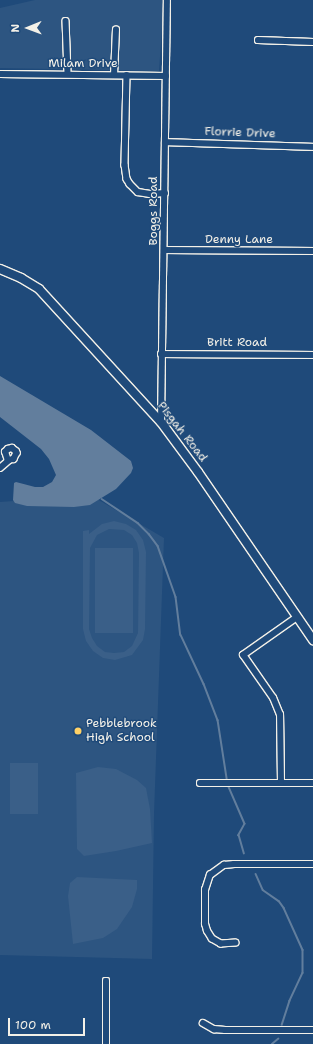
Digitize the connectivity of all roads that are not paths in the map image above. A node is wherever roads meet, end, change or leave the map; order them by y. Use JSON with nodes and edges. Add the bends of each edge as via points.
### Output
{"nodes":[{"id":1,"x":167,"y":0,"type":"edge"},
{"id":2,"x":66,"y":21,"type":"dead end"},
{"id":3,"x":116,"y":30,"type":"dead end"},
{"id":4,"x":258,"y":40,"type":"dead end"},
{"id":5,"x":313,"y":42,"type":"edge"},
{"id":6,"x":0,"y":74,"type":"edge"},
{"id":7,"x":68,"y":74,"type":"junction"},
{"id":8,"x":114,"y":75,"type":"junction"},
{"id":9,"x":127,"y":75,"type":"junction"},
{"id":10,"x":166,"y":76,"type":"junction"},
{"id":11,"x":165,"y":142,"type":"junction"},
{"id":12,"x":313,"y":147,"type":"edge"},
{"id":13,"x":165,"y":193,"type":"junction"},
{"id":14,"x":165,"y":250,"type":"junction"},
{"id":15,"x":313,"y":251,"type":"edge"},
{"id":16,"x":0,"y":269,"type":"edge"},
{"id":17,"x":161,"y":354,"type":"junction"},
{"id":18,"x":313,"y":354,"type":"edge"},
{"id":19,"x":161,"y":422,"type":"junction"},
{"id":20,"x":8,"y":461,"type":"dead end"},
{"id":21,"x":0,"y":468,"type":"edge"},
{"id":22,"x":297,"y":617,"type":"junction"},
{"id":23,"x":313,"y":640,"type":"edge"},
{"id":24,"x":200,"y":783,"type":"dead end"},
{"id":25,"x":281,"y":783,"type":"junction"},
{"id":26,"x":313,"y":783,"type":"edge"},
{"id":27,"x":313,"y":864,"type":"edge"},
{"id":28,"x":236,"y":943,"type":"dead end"},
{"id":29,"x":106,"y":981,"type":"dead end"},
{"id":30,"x":203,"y":1024,"type":"dead end"},
{"id":31,"x":313,"y":1030,"type":"edge"},
{"id":32,"x":106,"y":1044,"type":"edge"}],
"edges":[{"from":1,"to":10,"type":"street","name":"Boggs Road"},
{"from":2,"to":7,"type":"street"},
{"from":3,"to":8,"type":"street"},
{"from":4,"to":5,"type":"street"},
{"from":6,"to":7,"type":"street","name":"Milam Drive"},
{"from":7,"to":8,"type":"street","name":"Milam Drive"},
{"from":8,"to":9,"type":"street","name":"Milam Drive"},
{"from":9,"to":10,"type":"street","name":"Milam Drive"},
{"from":9,"to":13,"type":"street","via":[[127,179],[138,192]]},
{"from":10,"to":11,"type":"street","name":"Boggs Road"},
{"from":11,"to":12,"type":"street","name":"Florrie Drive"},
{"from":11,"to":13,"type":"street","name":"Boggs Road"},
{"from":13,"to":14,"type":"street","name":"Boggs Road"},
{"from":14,"to":15,"type":"street","name":"Denny Lane"},
{"from":14,"to":17,"type":"street","name":"Boggs Road"},
{"from":16,"to":19,"type":"street","name":"Pisgah Road","via":[[39,289]]},
{"from":17,"to":18,"type":"street","name":"Britt Road"},
{"from":17,"to":19,"type":"street","name":"Boggs Road"},
{"from":19,"to":22,"type":"street","name":"Pisgah Road"},
{"from":20,"to":21,"type":"street"},
{"from":22,"to":23,"type":"street","name":"Pisgah Road"},
{"from":22,"to":25,"type":"street","via":[[243,655],[273,698],[280,715]]},
{"from":24,"to":25,"type":"street"},
{"from":25,"to":26,"type":"street"},
{"from":27,"to":28,"type":"street","via":[[224,865],[210,875],[205,890],[206,931],[220,944]]},
{"from":29,"to":32,"type":"street"},
{"from":30,"to":31,"type":"street","via":[[225,1030]]}]}
